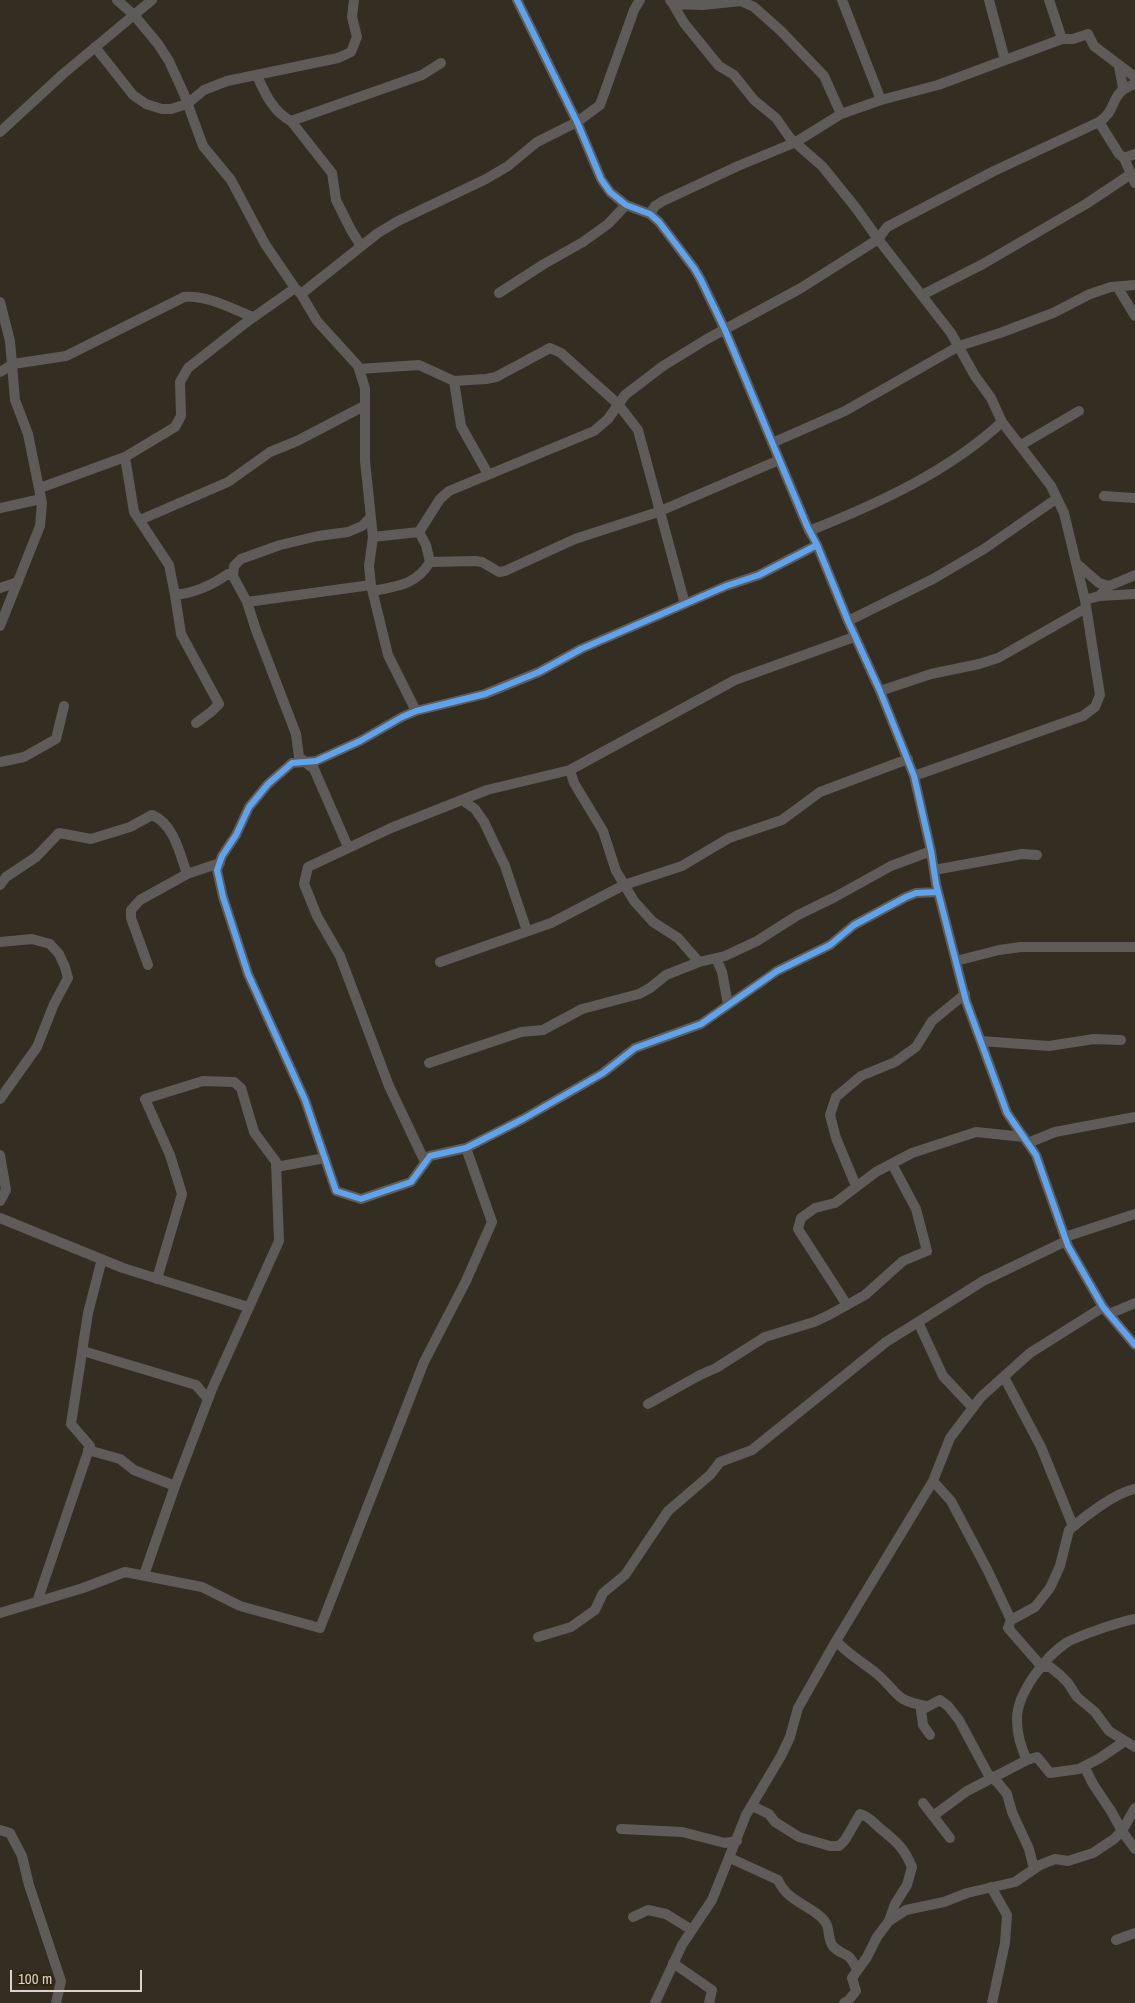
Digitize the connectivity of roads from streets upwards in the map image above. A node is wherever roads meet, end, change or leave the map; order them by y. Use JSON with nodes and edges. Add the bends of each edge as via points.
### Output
{"nodes":[{"id":1,"x":117,"y":0,"type":"edge"},
{"id":2,"x":152,"y":0,"type":"edge"},
{"id":3,"x":354,"y":0,"type":"edge"},
{"id":4,"x":517,"y":0,"type":"edge"},
{"id":5,"x":640,"y":0,"type":"edge"},
{"id":6,"x":842,"y":0,"type":"edge"},
{"id":7,"x":989,"y":0,"type":"edge"},
{"id":8,"x":1050,"y":0,"type":"edge"},
{"id":9,"x":672,"y":2,"type":"edge"},
{"id":10,"x":134,"y":15,"type":"junction"},
{"id":11,"x":1062,"y":39,"type":"junction"},
{"id":12,"x":95,"y":47,"type":"junction"},
{"id":13,"x":1005,"y":60,"type":"junction"},
{"id":14,"x":441,"y":63,"type":"dead end"},
{"id":15,"x":1119,"y":66,"type":"junction"},
{"id":16,"x":257,"y":76,"type":"junction"},
{"id":17,"x":1135,"y":77,"type":"edge"},
{"id":18,"x":1135,"y":84,"type":"edge"},
{"id":19,"x":1123,"y":88,"type":"junction"},
{"id":20,"x":881,"y":100,"type":"junction"},
{"id":21,"x":186,"y":104,"type":"junction"},
{"id":22,"x":842,"y":114,"type":"junction"},
{"id":23,"x":291,"y":120,"type":"junction"},
{"id":24,"x":577,"y":122,"type":"junction"},
{"id":25,"x":1099,"y":122,"type":"junction"},
{"id":26,"x":0,"y":132,"type":"edge"},
{"id":27,"x":796,"y":142,"type":"junction"},
{"id":28,"x":1135,"y":154,"type":"edge"},
{"id":29,"x":1124,"y":158,"type":"junction"},
{"id":30,"x":1133,"y":179,"type":"edge"},
{"id":31,"x":626,"y":205,"type":"junction"},
{"id":32,"x":650,"y":214,"type":"junction"},
{"id":33,"x":878,"y":239,"type":"junction"},
{"id":34,"x":361,"y":246,"type":"junction"},
{"id":35,"x":1135,"y":285,"type":"edge"},
{"id":36,"x":1118,"y":288,"type":"junction"},
{"id":37,"x":298,"y":291,"type":"junction"},
{"id":38,"x":499,"y":293,"type":"dead end"},
{"id":39,"x":922,"y":296,"type":"junction"},
{"id":40,"x":0,"y":302,"type":"edge"},
{"id":41,"x":1135,"y":316,"type":"edge"},
{"id":42,"x":253,"y":317,"type":"junction"},
{"id":43,"x":725,"y":330,"type":"junction"},
{"id":44,"x":959,"y":346,"type":"junction"},
{"id":45,"x":13,"y":364,"type":"junction"},
{"id":46,"x":359,"y":369,"type":"junction"},
{"id":47,"x":0,"y":372,"type":"edge"},
{"id":48,"x":454,"y":380,"type":"junction"},
{"id":49,"x":618,"y":404,"type":"junction"},
{"id":50,"x":364,"y":406,"type":"junction"},
{"id":51,"x":1080,"y":411,"type":"dead end"},
{"id":52,"x":1002,"y":422,"type":"junction"},
{"id":53,"x":772,"y":443,"type":"junction"},
{"id":54,"x":1021,"y":445,"type":"junction"},
{"id":55,"x":125,"y":457,"type":"junction"},
{"id":56,"x":779,"y":460,"type":"junction"},
{"id":57,"x":488,"y":474,"type":"junction"},
{"id":58,"x":41,"y":493,"type":"junction"},
{"id":59,"x":1104,"y":496,"type":"dead end"},
{"id":60,"x":1135,"y":498,"type":"edge"},
{"id":61,"x":1056,"y":499,"type":"junction"},
{"id":62,"x":0,"y":508,"type":"edge"},
{"id":63,"x":658,"y":512,"type":"junction"},
{"id":64,"x":370,"y":518,"type":"junction"},
{"id":65,"x":140,"y":520,"type":"junction"},
{"id":66,"x":809,"y":531,"type":"junction"},
{"id":67,"x":419,"y":532,"type":"junction"},
{"id":68,"x":373,"y":537,"type":"junction"},
{"id":69,"x":817,"y":545,"type":"junction"},
{"id":70,"x":430,"y":562,"type":"junction"},
{"id":71,"x":1076,"y":563,"type":"junction"},
{"id":72,"x":1135,"y":574,"type":"edge"},
{"id":73,"x":233,"y":576,"type":"junction"},
{"id":74,"x":18,"y":582,"type":"junction"},
{"id":75,"x":1109,"y":586,"type":"junction"},
{"id":76,"x":0,"y":588,"type":"edge"},
{"id":77,"x":372,"y":588,"type":"junction"},
{"id":78,"x":1135,"y":594,"type":"edge"},
{"id":79,"x":175,"y":595,"type":"junction"},
{"id":80,"x":1099,"y":596,"type":"junction"},
{"id":81,"x":247,"y":602,"type":"junction"},
{"id":82,"x":685,"y":604,"type":"junction"},
{"id":83,"x":1085,"y":604,"type":"junction"},
{"id":84,"x":848,"y":621,"type":"junction"},
{"id":85,"x":0,"y":626,"type":"edge"},
{"id":86,"x":854,"y":637,"type":"junction"},
{"id":87,"x":880,"y":691,"type":"junction"},
{"id":88,"x":64,"y":706,"type":"dead end"},
{"id":89,"x":416,"y":711,"type":"junction"},
{"id":90,"x":196,"y":723,"type":"dead end"},
{"id":91,"x":908,"y":759,"type":"junction"},
{"id":92,"x":0,"y":762,"type":"edge"},
{"id":93,"x":306,"y":763,"type":"junction"},
{"id":94,"x":570,"y":770,"type":"junction"},
{"id":95,"x":914,"y":776,"type":"junction"},
{"id":96,"x":462,"y":800,"type":"junction"},
{"id":97,"x":348,"y":847,"type":"junction"},
{"id":98,"x":931,"y":851,"type":"junction"},
{"id":99,"x":1037,"y":855,"type":"dead end"},
{"id":100,"x":220,"y":863,"type":"junction"},
{"id":101,"x":934,"y":870,"type":"junction"},
{"id":102,"x":187,"y":874,"type":"junction"},
{"id":103,"x":0,"y":885,"type":"edge"},
{"id":104,"x":624,"y":885,"type":"junction"},
{"id":105,"x":938,"y":892,"type":"junction"},
{"id":106,"x":527,"y":931,"type":"junction"},
{"id":107,"x":0,"y":942,"type":"edge"},
{"id":108,"x":1135,"y":947,"type":"edge"},
{"id":109,"x":716,"y":958,"type":"junction"},
{"id":110,"x":956,"y":961,"type":"junction"},
{"id":111,"x":440,"y":962,"type":"dead end"},
{"id":112,"x":699,"y":962,"type":"junction"},
{"id":113,"x":148,"y":965,"type":"dead end"},
{"id":114,"x":964,"y":994,"type":"junction"},
{"id":115,"x":728,"y":1004,"type":"junction"},
{"id":116,"x":1121,"y":1040,"type":"dead end"},
{"id":117,"x":981,"y":1041,"type":"junction"},
{"id":118,"x":429,"y":1063,"type":"dead end"},
{"id":119,"x":0,"y":1099,"type":"edge"},
{"id":120,"x":1135,"y":1117,"type":"edge"},
{"id":121,"x":1026,"y":1140,"type":"junction"},
{"id":122,"x":466,"y":1148,"type":"junction"},
{"id":123,"x":0,"y":1155,"type":"edge"},
{"id":124,"x":325,"y":1158,"type":"junction"},
{"id":125,"x":425,"y":1162,"type":"junction"},
{"id":126,"x":892,"y":1164,"type":"junction"},
{"id":127,"x":276,"y":1167,"type":"junction"},
{"id":128,"x":856,"y":1186,"type":"junction"},
{"id":129,"x":0,"y":1201,"type":"edge"},
{"id":130,"x":1135,"y":1214,"type":"edge"},
{"id":131,"x":0,"y":1218,"type":"edge"},
{"id":132,"x":1065,"y":1239,"type":"junction"},
{"id":133,"x":102,"y":1260,"type":"junction"},
{"id":134,"x":158,"y":1279,"type":"junction"},
{"id":135,"x":1135,"y":1303,"type":"edge"},
{"id":136,"x":847,"y":1305,"type":"junction"},
{"id":137,"x":248,"y":1307,"type":"junction"},
{"id":138,"x":1106,"y":1310,"type":"junction"},
{"id":139,"x":918,"y":1322,"type":"junction"},
{"id":140,"x":1135,"y":1345,"type":"edge"},
{"id":141,"x":82,"y":1351,"type":"junction"},
{"id":142,"x":1004,"y":1377,"type":"junction"},
{"id":143,"x":208,"y":1399,"type":"junction"},
{"id":144,"x":648,"y":1404,"type":"dead end"},
{"id":145,"x":973,"y":1408,"type":"junction"},
{"id":146,"x":88,"y":1450,"type":"junction"},
{"id":147,"x":932,"y":1481,"type":"junction"},
{"id":148,"x":175,"y":1486,"type":"junction"},
{"id":149,"x":1135,"y":1489,"type":"edge"},
{"id":150,"x":1073,"y":1526,"type":"junction"},
{"id":151,"x":144,"y":1575,"type":"junction"},
{"id":152,"x":37,"y":1602,"type":"junction"},
{"id":153,"x":0,"y":1613,"type":"edge"},
{"id":154,"x":1135,"y":1619,"type":"edge"},
{"id":155,"x":1011,"y":1620,"type":"junction"},
{"id":156,"x":538,"y":1637,"type":"dead end"},
{"id":157,"x":836,"y":1641,"type":"junction"},
{"id":158,"x":1042,"y":1667,"type":"junction"},
{"id":159,"x":926,"y":1706,"type":"junction"},
{"id":160,"x":930,"y":1735,"type":"dead end"},
{"id":161,"x":1130,"y":1744,"type":"edge"},
{"id":162,"x":1027,"y":1760,"type":"junction"},
{"id":163,"x":1084,"y":1766,"type":"junction"},
{"id":164,"x":993,"y":1778,"type":"junction"},
{"id":165,"x":923,"y":1803,"type":"dead end"},
{"id":166,"x":752,"y":1806,"type":"junction"},
{"id":167,"x":1135,"y":1808,"type":"edge"},
{"id":168,"x":933,"y":1816,"type":"junction"},
{"id":169,"x":621,"y":1829,"type":"dead end"},
{"id":170,"x":0,"y":1830,"type":"edge"},
{"id":171,"x":1122,"y":1832,"type":"junction"},
{"id":172,"x":950,"y":1838,"type":"dead end"},
{"id":173,"x":737,"y":1841,"type":"junction"},
{"id":174,"x":1135,"y":1849,"type":"edge"},
{"id":175,"x":730,"y":1858,"type":"junction"},
{"id":176,"x":1034,"y":1869,"type":"junction"},
{"id":177,"x":991,"y":1887,"type":"junction"},
{"id":178,"x":632,"y":1917,"type":"dead end"},
{"id":179,"x":888,"y":1921,"type":"junction"},
{"id":180,"x":692,"y":1930,"type":"junction"},
{"id":181,"x":1135,"y":1933,"type":"edge"},
{"id":182,"x":1116,"y":1940,"type":"dead end"},
{"id":183,"x":673,"y":1963,"type":"junction"},
{"id":184,"x":857,"y":1968,"type":"junction"},
{"id":185,"x":56,"y":2003,"type":"edge"},
{"id":186,"x":655,"y":2003,"type":"edge"},
{"id":187,"x":709,"y":2003,"type":"edge"},
{"id":188,"x":844,"y":2003,"type":"edge"},
{"id":189,"x":992,"y":2003,"type":"edge"}],
"edges":[{"from":1,"to":10,"type":"street"},
{"from":2,"to":10,"type":"street"},
{"from":3,"to":16,"type":"street","via":[[352,17],[357,37],[351,52],[338,58]]},
{"from":4,"to":24,"type":"street"},
{"from":5,"to":24,"type":"street","via":[[600,105]]},
{"from":6,"to":20,"type":"street"},
{"from":7,"to":13,"type":"street"},
{"from":8,"to":11,"type":"street"},
{"from":9,"to":22,"type":"street","via":[[703,5],[741,1],[754,6],[824,76]]},
{"from":9,"to":27,"type":"street","via":[[684,23],[718,66],[734,75]]},
{"from":10,"to":12,"type":"street"},
{"from":10,"to":21,"type":"street","via":[[169,61]]},
{"from":11,"to":13,"type":"street"},
{"from":11,"to":15,"type":"street","via":[[1088,34],[1094,46]]},
{"from":12,"to":21,"type":"street","via":[[133,95],[146,104],[162,109]]},
{"from":12,"to":26,"type":"street"},
{"from":13,"to":20,"type":"street","via":[[938,85]]},
{"from":14,"to":23,"type":"street","via":[[422,75]]},
{"from":15,"to":17,"type":"street"},
{"from":15,"to":19,"type":"street"},
{"from":16,"to":21,"type":"street","via":[[227,81],[204,90]]},
{"from":16,"to":23,"type":"street","via":[[269,101]]},
{"from":18,"to":19,"type":"street"},
{"from":19,"to":25,"type":"street","via":[[1107,116]]},
{"from":20,"to":22,"type":"street"},
{"from":21,"to":37,"type":"street","via":[[203,146],[231,180],[265,244]]},
{"from":22,"to":27,"type":"street"},
{"from":23,"to":34,"type":"street","via":[[332,173],[336,200]]},
{"from":24,"to":31,"type":"street","via":[[601,179],[610,192]]},
{"from":24,"to":34,"type":"street","via":[[537,142],[486,179],[398,221]]},
{"from":25,"to":29,"type":"street"},
{"from":25,"to":33,"type":"street","via":[[902,219],[888,227]]},
{"from":27,"to":32,"type":"street","via":[[663,201]]},
{"from":27,"to":33,"type":"street","via":[[822,166]]},
{"from":28,"to":29,"type":"street"},
{"from":29,"to":30,"type":"street"},
{"from":30,"to":39,"type":"street"},
{"from":31,"to":32,"type":"street"},
{"from":31,"to":38,"type":"street","via":[[584,242]]},
{"from":32,"to":43,"type":"street","via":[[694,268]]},
{"from":33,"to":39,"type":"street"},
{"from":33,"to":43,"type":"street","via":[[801,288]]},
{"from":34,"to":37,"type":"street"},
{"from":35,"to":36,"type":"street"},
{"from":36,"to":41,"type":"street"},
{"from":36,"to":44,"type":"street","via":[[1090,294],[1053,313]]},
{"from":37,"to":42,"type":"street"},
{"from":37,"to":46,"type":"street","via":[[317,322]]},
{"from":39,"to":44,"type":"street"},
{"from":40,"to":45,"type":"street"},
{"from":42,"to":45,"type":"street","via":[[204,298],[184,297],[66,356]]},
{"from":42,"to":55,"type":"street","via":[[188,368],[180,382],[181,416],[175,427]]},
{"from":43,"to":49,"type":"street","via":[[662,366],[634,386]]},
{"from":43,"to":53,"type":"street"},
{"from":44,"to":52,"type":"street"},
{"from":44,"to":53,"type":"street","via":[[850,408]]},
{"from":45,"to":47,"type":"street"},
{"from":45,"to":58,"type":"street","via":[[15,400],[28,434]]},
{"from":46,"to":48,"type":"street","via":[[419,365]]},
{"from":46,"to":50,"type":"street","via":[[365,388]]},
{"from":48,"to":49,"type":"street","via":[[496,377],[550,348],[582,370]]},
{"from":48,"to":57,"type":"street","via":[[461,426]]},
{"from":49,"to":57,"type":"street","via":[[594,432]]},
{"from":49,"to":63,"type":"street","via":[[638,430]]},
{"from":50,"to":64,"type":"street"},
{"from":50,"to":65,"type":"street","via":[[270,452],[228,482]]},
{"from":51,"to":54,"type":"street"},
{"from":52,"to":54,"type":"street"},
{"from":52,"to":66,"type":"street","via":[[960,456],[900,490],[862,510]]},
{"from":53,"to":56,"type":"street"},
{"from":54,"to":61,"type":"street","via":[[1051,486]]},
{"from":55,"to":58,"type":"street"},
{"from":55,"to":65,"type":"street","via":[[134,512]]},
{"from":56,"to":63,"type":"street"},
{"from":56,"to":66,"type":"street"},
{"from":57,"to":67,"type":"street","via":[[444,494]]},
{"from":58,"to":62,"type":"street"},
{"from":58,"to":74,"type":"street","via":[[40,526]]},
{"from":59,"to":60,"type":"street"},
{"from":61,"to":71,"type":"street","via":[[1064,513]]},
{"from":61,"to":84,"type":"street","via":[[984,549],[933,579]]},
{"from":63,"to":70,"type":"street","via":[[575,538],[505,571],[499,572],[475,561]]},
{"from":63,"to":82,"type":"street"},
{"from":64,"to":68,"type":"street"},
{"from":64,"to":73,"type":"street","via":[[348,532],[280,545],[241,559],[234,566]]},
{"from":65,"to":79,"type":"street","via":[[169,565]]},
{"from":66,"to":69,"type":"street"},
{"from":67,"to":68,"type":"street"},
{"from":67,"to":70,"type":"street"},
{"from":68,"to":77,"type":"street","via":[[369,566]]},
{"from":69,"to":82,"type":"street","via":[[759,576]]},
{"from":69,"to":84,"type":"street"},
{"from":70,"to":77,"type":"street","via":[[413,581]]},
{"from":71,"to":75,"type":"street","via":[[1099,583]]},
{"from":71,"to":83,"type":"street"},
{"from":72,"to":75,"type":"street"},
{"from":73,"to":79,"type":"street","via":[[228,574],[192,593]]},
{"from":73,"to":81,"type":"street"},
{"from":74,"to":76,"type":"street"},
{"from":74,"to":85,"type":"street"},
{"from":75,"to":80,"type":"street"},
{"from":77,"to":81,"type":"street"},
{"from":77,"to":89,"type":"street","via":[[388,655]]},
{"from":78,"to":80,"type":"street"},
{"from":79,"to":90,"type":"street","via":[[182,634],[219,704]]},
{"from":80,"to":83,"type":"street"},
{"from":81,"to":93,"type":"street","via":[[296,734],[299,757]]},
{"from":82,"to":89,"type":"street","via":[[485,694]]},
{"from":83,"to":87,"type":"street","via":[[998,658],[931,674]]},
{"from":83,"to":95,"type":"street","via":[[1100,695],[1095,706],[1083,716]]},
{"from":84,"to":86,"type":"street"},
{"from":86,"to":87,"type":"street"},
{"from":86,"to":94,"type":"street","via":[[734,680]]},
{"from":87,"to":91,"type":"street"},
{"from":88,"to":92,"type":"street","via":[[56,739],[24,757]]},
{"from":89,"to":93,"type":"street","via":[[360,741]]},
{"from":91,"to":95,"type":"street"},
{"from":91,"to":104,"type":"street","via":[[820,792],[782,820],[729,838],[682,866]]},
{"from":93,"to":97,"type":"street","via":[[314,769]]},
{"from":93,"to":100,"type":"street","via":[[292,763],[268,784],[249,807]]},
{"from":94,"to":96,"type":"street","via":[[487,790]]},
{"from":94,"to":104,"type":"street","via":[[602,831]]},
{"from":95,"to":98,"type":"street"},
{"from":96,"to":97,"type":"street"},
{"from":96,"to":106,"type":"street","via":[[475,809],[484,822],[505,866]]},
{"from":97,"to":125,"type":"street","via":[[308,867],[304,884],[317,916],[340,956],[389,1086]]},
{"from":98,"to":101,"type":"street"},
{"from":98,"to":109,"type":"street","via":[[891,866],[798,915],[757,941]]},
{"from":99,"to":101,"type":"street","via":[[1022,854]]},
{"from":100,"to":102,"type":"street"},
{"from":100,"to":124,"type":"street","via":[[217,870],[248,974],[305,1100]]},
{"from":101,"to":105,"type":"street"},
{"from":102,"to":103,"type":"street","via":[[175,840],[160,818],[152,814],[130,827],[91,839],[59,833],[36,857],[6,877]]},
{"from":102,"to":113,"type":"street","via":[[140,900],[131,910]]},
{"from":104,"to":106,"type":"street","via":[[551,923]]},
{"from":104,"to":112,"type":"street","via":[[653,922],[678,938]]},
{"from":105,"to":110,"type":"street"},
{"from":105,"to":115,"type":"street","via":[[906,896],[854,925],[830,945],[777,971]]},
{"from":106,"to":111,"type":"street"},
{"from":107,"to":119,"type":"street","via":[[32,939],[50,944],[60,954],[68,978],[37,1047]]},
{"from":108,"to":110,"type":"street","via":[[1022,947]]},
{"from":109,"to":112,"type":"street"},
{"from":109,"to":115,"type":"street"},
{"from":110,"to":114,"type":"street"},
{"from":112,"to":118,"type":"street","via":[[666,975],[639,994],[582,1009],[543,1030],[521,1032]]},
{"from":114,"to":117,"type":"street"},
{"from":114,"to":128,"type":"street","via":[[932,1021],[916,1047],[895,1062],[861,1076],[836,1097],[830,1115]]},
{"from":115,"to":122,"type":"street","via":[[701,1024],[635,1048],[603,1073],[523,1120]]},
{"from":116,"to":117,"type":"street","via":[[1049,1046]]},
{"from":117,"to":121,"type":"street","via":[[1007,1113]]},
{"from":120,"to":121,"type":"street"},
{"from":121,"to":126,"type":"street","via":[[976,1132],[912,1153]]},
{"from":121,"to":132,"type":"street","via":[[1036,1155]]},
{"from":122,"to":125,"type":"street","via":[[430,1156]]},
{"from":122,"to":151,"type":"street","via":[[492,1222],[424,1362],[320,1628],[240,1606],[202,1587]]},
{"from":123,"to":129,"type":"street","via":[[6,1190]]},
{"from":124,"to":125,"type":"street","via":[[336,1191],[361,1199],[411,1182]]},
{"from":124,"to":127,"type":"street"},
{"from":126,"to":128,"type":"street"},
{"from":126,"to":136,"type":"street","via":[[916,1209],[927,1251],[903,1261],[865,1295]]},
{"from":127,"to":134,"type":"street","via":[[276,1162],[254,1132],[242,1088],[234,1082],[204,1081],[145,1099],[170,1155],[182,1194]]},
{"from":127,"to":137,"type":"street","via":[[279,1240]]},
{"from":128,"to":136,"type":"street","via":[[835,1204],[815,1208],[801,1218],[798,1229]]},
{"from":130,"to":132,"type":"street"},
{"from":131,"to":133,"type":"street"},
{"from":132,"to":138,"type":"street"},
{"from":132,"to":139,"type":"street","via":[[983,1281]]},
{"from":133,"to":134,"type":"street"},
{"from":133,"to":141,"type":"street"},
{"from":134,"to":137,"type":"street"},
{"from":135,"to":138,"type":"street"},
{"from":136,"to":144,"type":"street","via":[[814,1322],[765,1337],[716,1368]]},
{"from":137,"to":143,"type":"street"},
{"from":138,"to":140,"type":"street"},
{"from":138,"to":142,"type":"street","via":[[1039,1346]]},
{"from":139,"to":145,"type":"street","via":[[943,1376]]},
{"from":139,"to":156,"type":"street","via":[[880,1347],[752,1450],[720,1462],[710,1475],[668,1511],[626,1575],[603,1593],[595,1610],[571,1627]]},
{"from":141,"to":143,"type":"street","via":[[196,1385]]},
{"from":141,"to":146,"type":"street","via":[[71,1424],[90,1446]]},
{"from":142,"to":145,"type":"street"},
{"from":142,"to":150,"type":"street","via":[[1042,1447]]},
{"from":143,"to":148,"type":"street"},
{"from":145,"to":147,"type":"street","via":[[950,1438]]},
{"from":146,"to":148,"type":"street","via":[[120,1459],[134,1470]]},
{"from":146,"to":152,"type":"street"},
{"from":147,"to":155,"type":"street","via":[[951,1501]]},
{"from":147,"to":157,"type":"street"},
{"from":148,"to":151,"type":"street"},
{"from":149,"to":150,"type":"street","via":[[1117,1496]]},
{"from":150,"to":155,"type":"street","via":[[1067,1533],[1060,1566],[1050,1588],[1036,1607]]},
{"from":151,"to":152,"type":"street","via":[[125,1572]]},
{"from":152,"to":153,"type":"street"},
{"from":154,"to":158,"type":"street","via":[[1070,1641],[1055,1651]]},
{"from":155,"to":158,"type":"street","via":[[1008,1628]]},
{"from":157,"to":159,"type":"street","via":[[855,1660],[876,1673],[896,1696],[908,1703]]},
{"from":157,"to":166,"type":"street","via":[[798,1708],[781,1756]]},
{"from":158,"to":161,"type":"street","via":[[1050,1667],[1060,1675],[1109,1731]]},
{"from":158,"to":162,"type":"street","via":[[1030,1681],[1017,1718],[1020,1747]]},
{"from":159,"to":160,"type":"street","via":[[921,1710],[923,1725]]},
{"from":159,"to":164,"type":"street","via":[[940,1700],[948,1706]]},
{"from":161,"to":163,"type":"street"},
{"from":162,"to":163,"type":"street","via":[[1037,1757],[1050,1773]]},
{"from":162,"to":164,"type":"street"},
{"from":163,"to":171,"type":"street"},
{"from":164,"to":168,"type":"street","via":[[967,1791]]},
{"from":164,"to":176,"type":"street","via":[[1007,1794]]},
{"from":165,"to":168,"type":"street"},
{"from":166,"to":173,"type":"street"},
{"from":166,"to":179,"type":"street","via":[[769,1814],[775,1822],[799,1837],[830,1846],[839,1846],[845,1840],[860,1814],[870,1817],[897,1842],[912,1867],[907,1885]]},
{"from":167,"to":171,"type":"street"},
{"from":168,"to":172,"type":"street"},
{"from":169,"to":173,"type":"street","via":[[682,1832],[725,1844]]},
{"from":170,"to":185,"type":"street","via":[[10,1834],[22,1856],[61,1981]]},
{"from":171,"to":174,"type":"street"},
{"from":171,"to":176,"type":"street","via":[[1093,1853],[1068,1862],[1055,1859]]},
{"from":173,"to":175,"type":"street"},
{"from":175,"to":180,"type":"street","via":[[712,1900]]},
{"from":175,"to":184,"type":"street","via":[[778,1880],[783,1891],[829,1926],[833,1946],[839,1953],[847,1955]]},
{"from":176,"to":177,"type":"street","via":[[1015,1882]]},
{"from":177,"to":179,"type":"street","via":[[906,1910]]},
{"from":177,"to":189,"type":"street","via":[[1007,1915],[1005,1943]]},
{"from":178,"to":180,"type":"street","via":[[648,1910],[666,1914]]},
{"from":179,"to":184,"type":"street"},
{"from":180,"to":183,"type":"street"},
{"from":181,"to":182,"type":"street"},
{"from":183,"to":186,"type":"street"},
{"from":183,"to":187,"type":"street","via":[[712,1990]]},
{"from":184,"to":188,"type":"street","via":[[852,1978],[856,1991]]}]}
